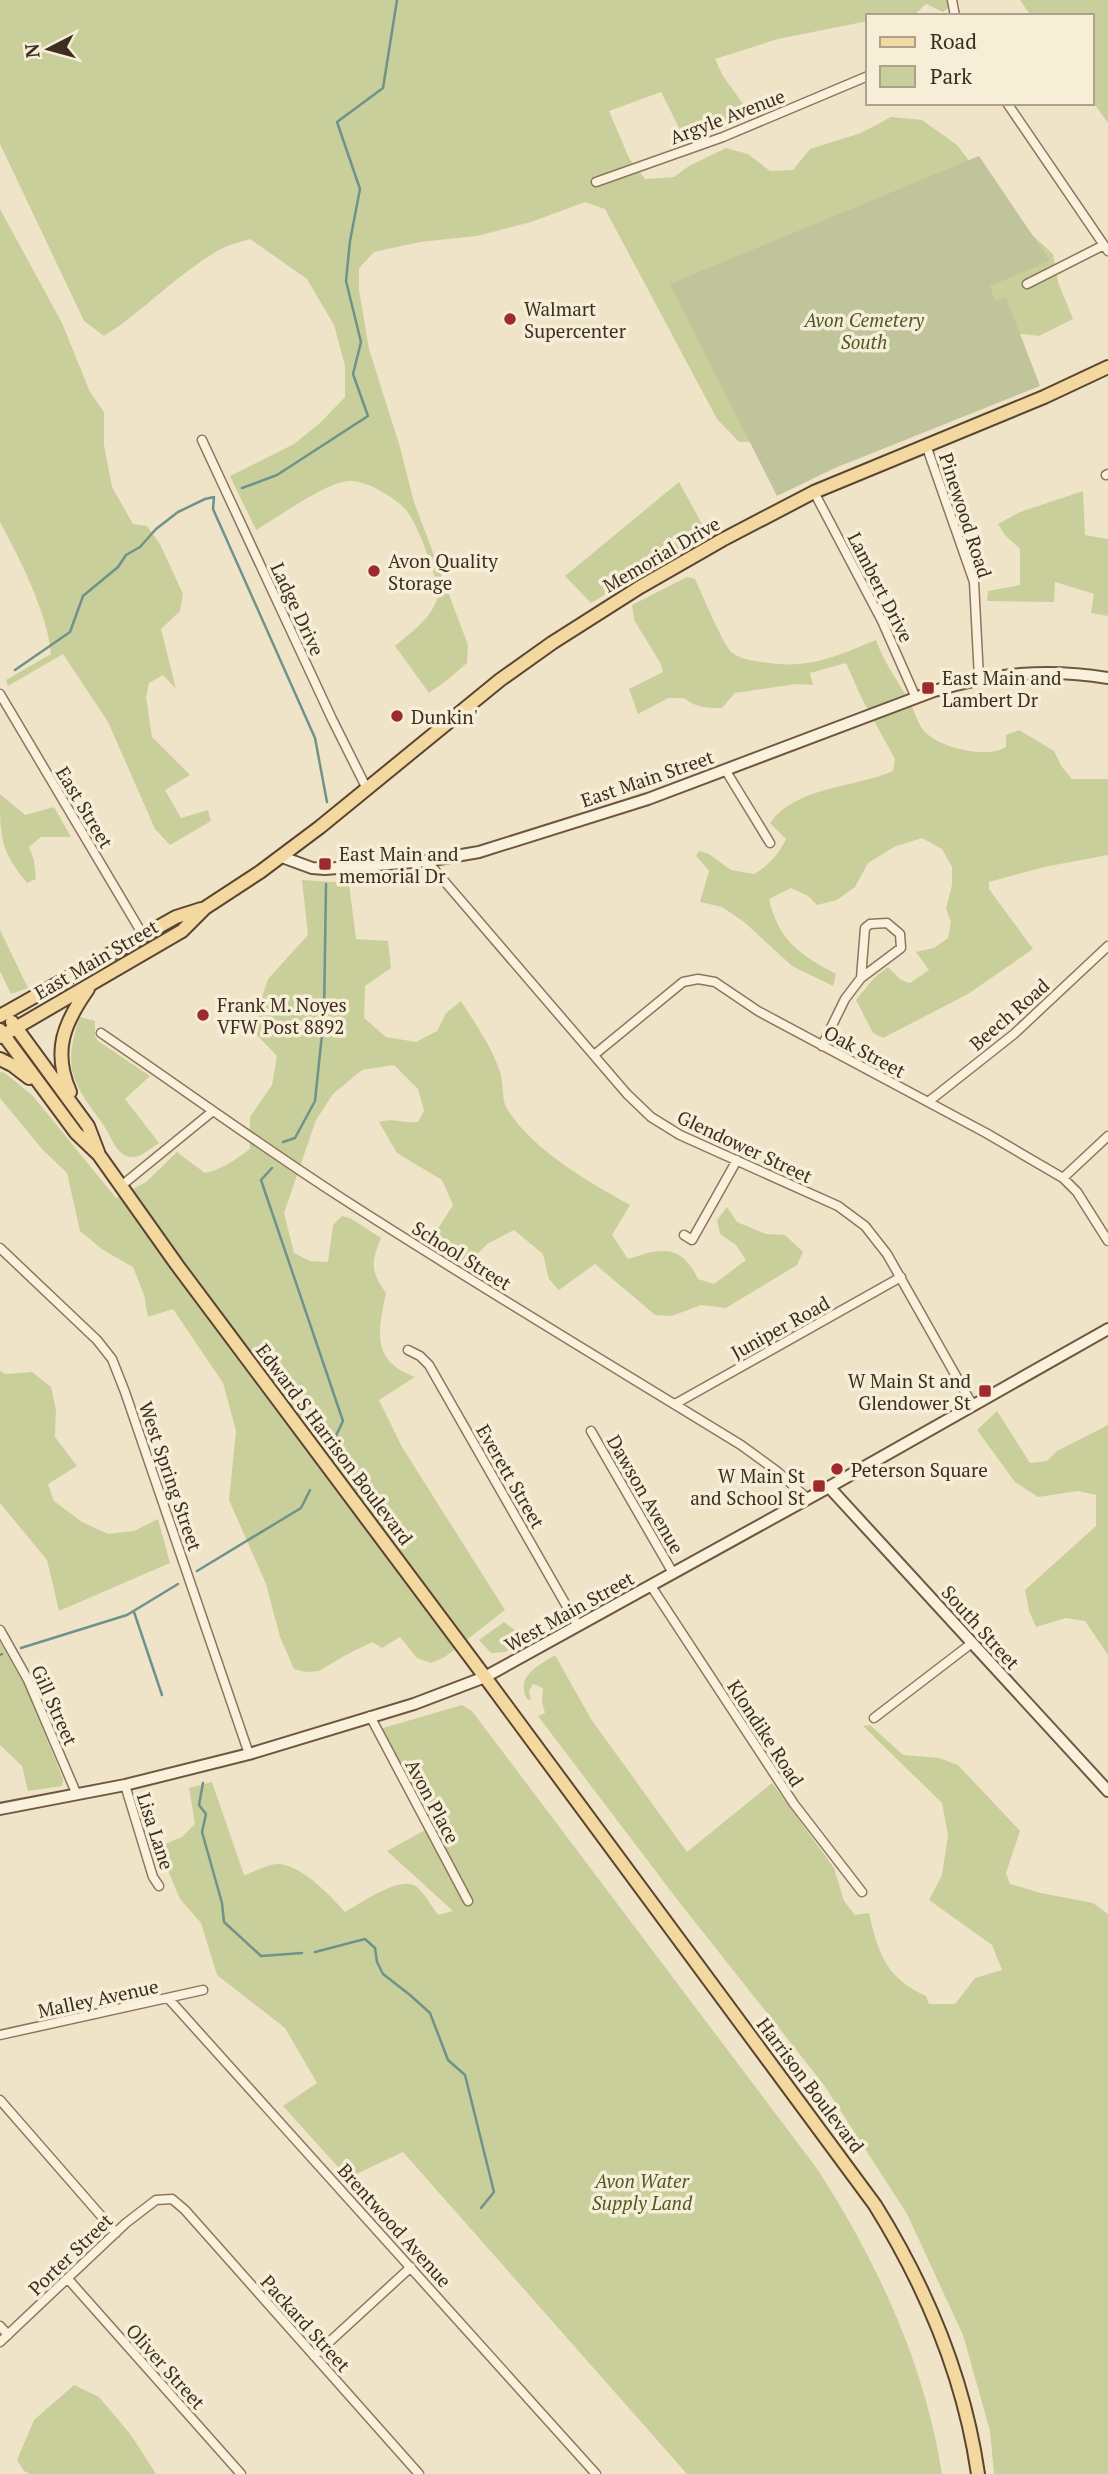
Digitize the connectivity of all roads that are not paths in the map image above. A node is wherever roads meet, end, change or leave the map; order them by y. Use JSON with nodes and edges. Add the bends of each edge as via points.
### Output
{"nodes":[{"id":1,"x":866,"y":77,"type":"edge"},
{"id":2,"x":1008,"y":105,"type":"edge"},
{"id":3,"x":596,"y":182,"type":"dead end"},
{"id":4,"x":1106,"y":248,"type":"edge"},
{"id":5,"x":1027,"y":284,"type":"dead end"},
{"id":6,"x":1108,"y":366,"type":"edge"},
{"id":7,"x":202,"y":440,"type":"dead end"},
{"id":8,"x":926,"y":445,"type":"junction"},
{"id":9,"x":814,"y":492,"type":"junction"},
{"id":10,"x":979,"y":678,"type":"junction"},
{"id":11,"x":1108,"y":678,"type":"edge"},
{"id":12,"x":0,"y":694,"type":"edge"},
{"id":13,"x":916,"y":698,"type":"junction"},
{"id":14,"x":726,"y":771,"type":"junction"},
{"id":15,"x":367,"y":789,"type":"junction"},
{"id":16,"x":770,"y":843,"type":"dead end"},
{"id":17,"x":282,"y":856,"type":"junction"},
{"id":18,"x":427,"y":861,"type":"junction"},
{"id":19,"x":205,"y":908,"type":"junction"},
{"id":20,"x":144,"y":935,"type":"junction"},
{"id":21,"x":1108,"y":946,"type":"edge"},
{"id":22,"x":860,"y":978,"type":"junction"},
{"id":23,"x":92,"y":985,"type":"junction"},
{"id":24,"x":3,"y":1014,"type":"edge"},
{"id":25,"x":15,"y":1028,"type":"junction"},
{"id":26,"x":101,"y":1033,"type":"dead end"},
{"id":27,"x":1,"y":1034,"type":"edge"},
{"id":28,"x":822,"y":1046,"type":"junction"},
{"id":29,"x":594,"y":1055,"type":"junction"},
{"id":30,"x":0,"y":1059,"type":"edge"},
{"id":31,"x":49,"y":1098,"type":"junction"},
{"id":32,"x":928,"y":1102,"type":"junction"},
{"id":33,"x":213,"y":1111,"type":"junction"},
{"id":34,"x":88,"y":1126,"type":"junction"},
{"id":35,"x":1108,"y":1136,"type":"edge"},
{"id":36,"x":99,"y":1155,"type":"junction"},
{"id":37,"x":737,"y":1160,"type":"junction"},
{"id":38,"x":1063,"y":1178,"type":"junction"},
{"id":39,"x":121,"y":1186,"type":"junction"},
{"id":40,"x":684,"y":1235,"type":"dead end"},
{"id":41,"x":1108,"y":1241,"type":"edge"},
{"id":42,"x":0,"y":1248,"type":"edge"},
{"id":43,"x":901,"y":1277,"type":"junction"},
{"id":44,"x":1108,"y":1329,"type":"edge"},
{"id":45,"x":408,"y":1350,"type":"dead end"},
{"id":46,"x":675,"y":1404,"type":"junction"},
{"id":47,"x":973,"y":1406,"type":"junction"},
{"id":48,"x":591,"y":1431,"type":"dead end"},
{"id":49,"x":829,"y":1487,"type":"junction"},
{"id":50,"x":808,"y":1499,"type":"junction"},
{"id":51,"x":673,"y":1573,"type":"junction"},
{"id":52,"x":650,"y":1586,"type":"junction"},
{"id":53,"x":578,"y":1626,"type":"junction"},
{"id":54,"x":0,"y":1630,"type":"edge"},
{"id":55,"x":972,"y":1643,"type":"junction"},
{"id":56,"x":485,"y":1677,"type":"junction"},
{"id":57,"x":370,"y":1716,"type":"junction"},
{"id":58,"x":874,"y":1718,"type":"dead end"},
{"id":59,"x":249,"y":1754,"type":"junction"},
{"id":60,"x":543,"y":1755,"type":"joint"},
{"id":61,"x":125,"y":1784,"type":"junction"},
{"id":62,"x":1108,"y":1791,"type":"edge"},
{"id":63,"x":76,"y":1795,"type":"junction"},
{"id":64,"x":0,"y":1809,"type":"edge"},
{"id":65,"x":159,"y":1886,"type":"dead end"},
{"id":66,"x":862,"y":1892,"type":"dead end"},
{"id":67,"x":468,"y":1901,"type":"dead end"},
{"id":68,"x":203,"y":1990,"type":"dead end"},
{"id":69,"x":168,"y":1998,"type":"junction"},
{"id":70,"x":0,"y":2035,"type":"edge"},
{"id":71,"x":0,"y":2100,"type":"edge"},
{"id":72,"x":166,"y":2198,"type":"joint"},
{"id":73,"x":116,"y":2233,"type":"junction"},
{"id":74,"x":411,"y":2267,"type":"junction"},
{"id":75,"x":68,"y":2279,"type":"junction"},
{"id":76,"x":0,"y":2326,"type":"edge"},
{"id":77,"x":8,"y":2335,"type":"junction"},
{"id":78,"x":0,"y":2342,"type":"edge"},
{"id":79,"x":314,"y":2356,"type":"junction"},
{"id":80,"x":241,"y":2474,"type":"edge"},
{"id":81,"x":419,"y":2474,"type":"edge"},
{"id":82,"x":596,"y":2474,"type":"edge"},
{"id":83,"x":978,"y":2474,"type":"edge"}],
"edges":[{"from":1,"to":3,"type":"street","name":"Argyle Avenue","via":[[723,137]]},
{"from":2,"to":4,"type":"street"},
{"from":4,"to":5,"type":"street"},
{"from":6,"to":8,"type":"main road","name":"Memorial Drive"},
{"from":7,"to":15,"type":"street","name":"Ladge Drive"},
{"from":8,"to":9,"type":"main road","name":"Memorial Drive"},
{"from":8,"to":10,"type":"street","name":"Pinewood Road","via":[[974,582]]},
{"from":9,"to":13,"type":"street","name":"Lambert Drive","via":[[882,621]]},
{"from":9,"to":15,"type":"main road","name":"Memorial Drive","via":[[673,568],[552,643],[457,713]]},
{"from":10,"to":11,"type":"main road","name":"East Main Street","via":[[1046,671]]},
{"from":10,"to":13,"type":"main road","name":"East Main Street"},
{"from":12,"to":20,"type":"street","name":"East Street"},
{"from":13,"to":14,"type":"main road","name":"East Main Street"},
{"from":14,"to":16,"type":"street"},
{"from":14,"to":18,"type":"main road","name":"East Main Street","via":[[479,852]]},
{"from":15,"to":17,"type":"main road","name":"Memorial Drive"},
{"from":17,"to":18,"type":"main road","name":"East Main Street","via":[[312,868]]},
{"from":17,"to":19,"type":"main road","name":"East Main Street"},
{"from":18,"to":29,"type":"street","name":"Glendower Street"},
{"from":19,"to":20,"type":"main road","name":"East Main Street","via":[[176,917]]},
{"from":19,"to":23,"type":"main road","name":"East Main Street","via":[[182,931]]},
{"from":20,"to":24,"type":"main road","name":"East Main Street"},
{"from":21,"to":32,"type":"street","name":"Beech Road","via":[[1014,1034]]},
{"from":22,"to":22,"type":"street","via":[[901,948],[900,934],[887,923],[870,923],[865,928]]},
{"from":22,"to":28,"type":"street"},
{"from":23,"to":25,"type":"main road","name":"East Main Street"},
{"from":23,"to":34,"type":"main road","via":[[67,1021],[61,1056],[66,1083]]},
{"from":24,"to":25,"type":"main road","name":"Edward S Harrison Boulevard"},
{"from":25,"to":27,"type":"main road","name":"East Main Street"},
{"from":25,"to":34,"type":"main road","name":"Edward S Harrison Boulevard"},
{"from":26,"to":33,"type":"street","name":"School Street"},
{"from":27,"to":31,"type":"main road","name":"Edward S Harrison Boulevard"},
{"from":28,"to":29,"type":"street","name":"Oak Street","via":[[715,982],[698,979],[673,988]]},
{"from":28,"to":32,"type":"street","name":"Oak Street"},
{"from":29,"to":37,"type":"street","name":"Glendower Street","via":[[651,1117]]},
{"from":30,"to":31,"type":"main road","via":[[23,1072]]},
{"from":31,"to":36,"type":"main road","name":"Edward S Harrison Boulevard"},
{"from":32,"to":38,"type":"street","name":"Oak Street"},
{"from":33,"to":39,"type":"street"},
{"from":33,"to":46,"type":"street","name":"School Street","via":[[452,1269]]},
{"from":34,"to":36,"type":"main road","name":"Edward S Harrison Boulevard"},
{"from":35,"to":38,"type":"street"},
{"from":36,"to":39,"type":"main road","name":"Edward S Harrison Boulevard"},
{"from":37,"to":40,"type":"street","via":[[692,1240]]},
{"from":37,"to":43,"type":"street","name":"Glendower Street","via":[[853,1215],[877,1238]]},
{"from":38,"to":41,"type":"street","name":"Oak Street"},
{"from":39,"to":56,"type":"main road","name":"Edward S Harrison Boulevard"},
{"from":42,"to":59,"type":"street","name":"West Spring Street","via":[[82,1324],[112,1359]]},
{"from":43,"to":46,"type":"street","name":"Juniper Road"},
{"from":43,"to":47,"type":"street","name":"Glendower Street"},
{"from":44,"to":47,"type":"main road","name":"West Main Street"},
{"from":45,"to":53,"type":"street","name":"Everett Street","via":[[429,1365]]},
{"from":46,"to":50,"type":"street","name":"School Street","via":[[758,1456]]},
{"from":47,"to":49,"type":"main road","name":"West Main Street"},
{"from":48,"to":51,"type":"street","name":"Dawson Avenue"},
{"from":49,"to":50,"type":"main road","name":"West Main Street"},
{"from":49,"to":55,"type":"main road","name":"South Street"},
{"from":50,"to":51,"type":"main road","name":"West Main Street"},
{"from":51,"to":52,"type":"main road","name":"West Main Street"},
{"from":52,"to":53,"type":"main road","name":"West Main Street"},
{"from":52,"to":66,"type":"street","name":"Klondike Road","via":[[794,1804]]},
{"from":53,"to":56,"type":"main road","name":"West Main Street"},
{"from":54,"to":63,"type":"street","name":"Gill Street","via":[[28,1680]]},
{"from":55,"to":58,"type":"street"},
{"from":55,"to":62,"type":"main road","name":"South Street"},
{"from":56,"to":57,"type":"main road","name":"West Main Street"},
{"from":56,"to":60,"type":"main road","name":"Edward S Harrison Boulevard"},
{"from":57,"to":59,"type":"main road","name":"West Main Street"},
{"from":57,"to":67,"type":"street","name":"Avon Place"},
{"from":59,"to":61,"type":"main road","name":"West Main Street"},
{"from":60,"to":83,"type":"main road","name":"Harrison Boulevard","via":[[855,2176],[893,2235],[924,2293],[951,2361]]},
{"from":61,"to":63,"type":"main road","name":"West Main Street"},
{"from":61,"to":65,"type":"street","name":"Lisa Lane"},
{"from":63,"to":64,"type":"main road","name":"West Main Street"},
{"from":68,"to":69,"type":"street","name":"Malley Avenue"},
{"from":69,"to":70,"type":"street","name":"Malley Avenue"},
{"from":69,"to":74,"type":"street","name":"Brentwood Avenue"},
{"from":71,"to":73,"type":"street"},
{"from":72,"to":73,"type":"street","name":"Porter Street","via":[[149,2204]]},
{"from":72,"to":79,"type":"street","name":"Packard Street","via":[[185,2210]]},
{"from":73,"to":75,"type":"street","name":"Porter Street"},
{"from":74,"to":79,"type":"street"},
{"from":74,"to":82,"type":"street","name":"Brentwood Avenue"},
{"from":75,"to":77,"type":"street","name":"Porter Street"},
{"from":75,"to":80,"type":"street","name":"Oliver Street"},
{"from":76,"to":77,"type":"street"},
{"from":77,"to":78,"type":"street","name":"Porter Street"},
{"from":79,"to":81,"type":"street","name":"Packard Street"}]}
